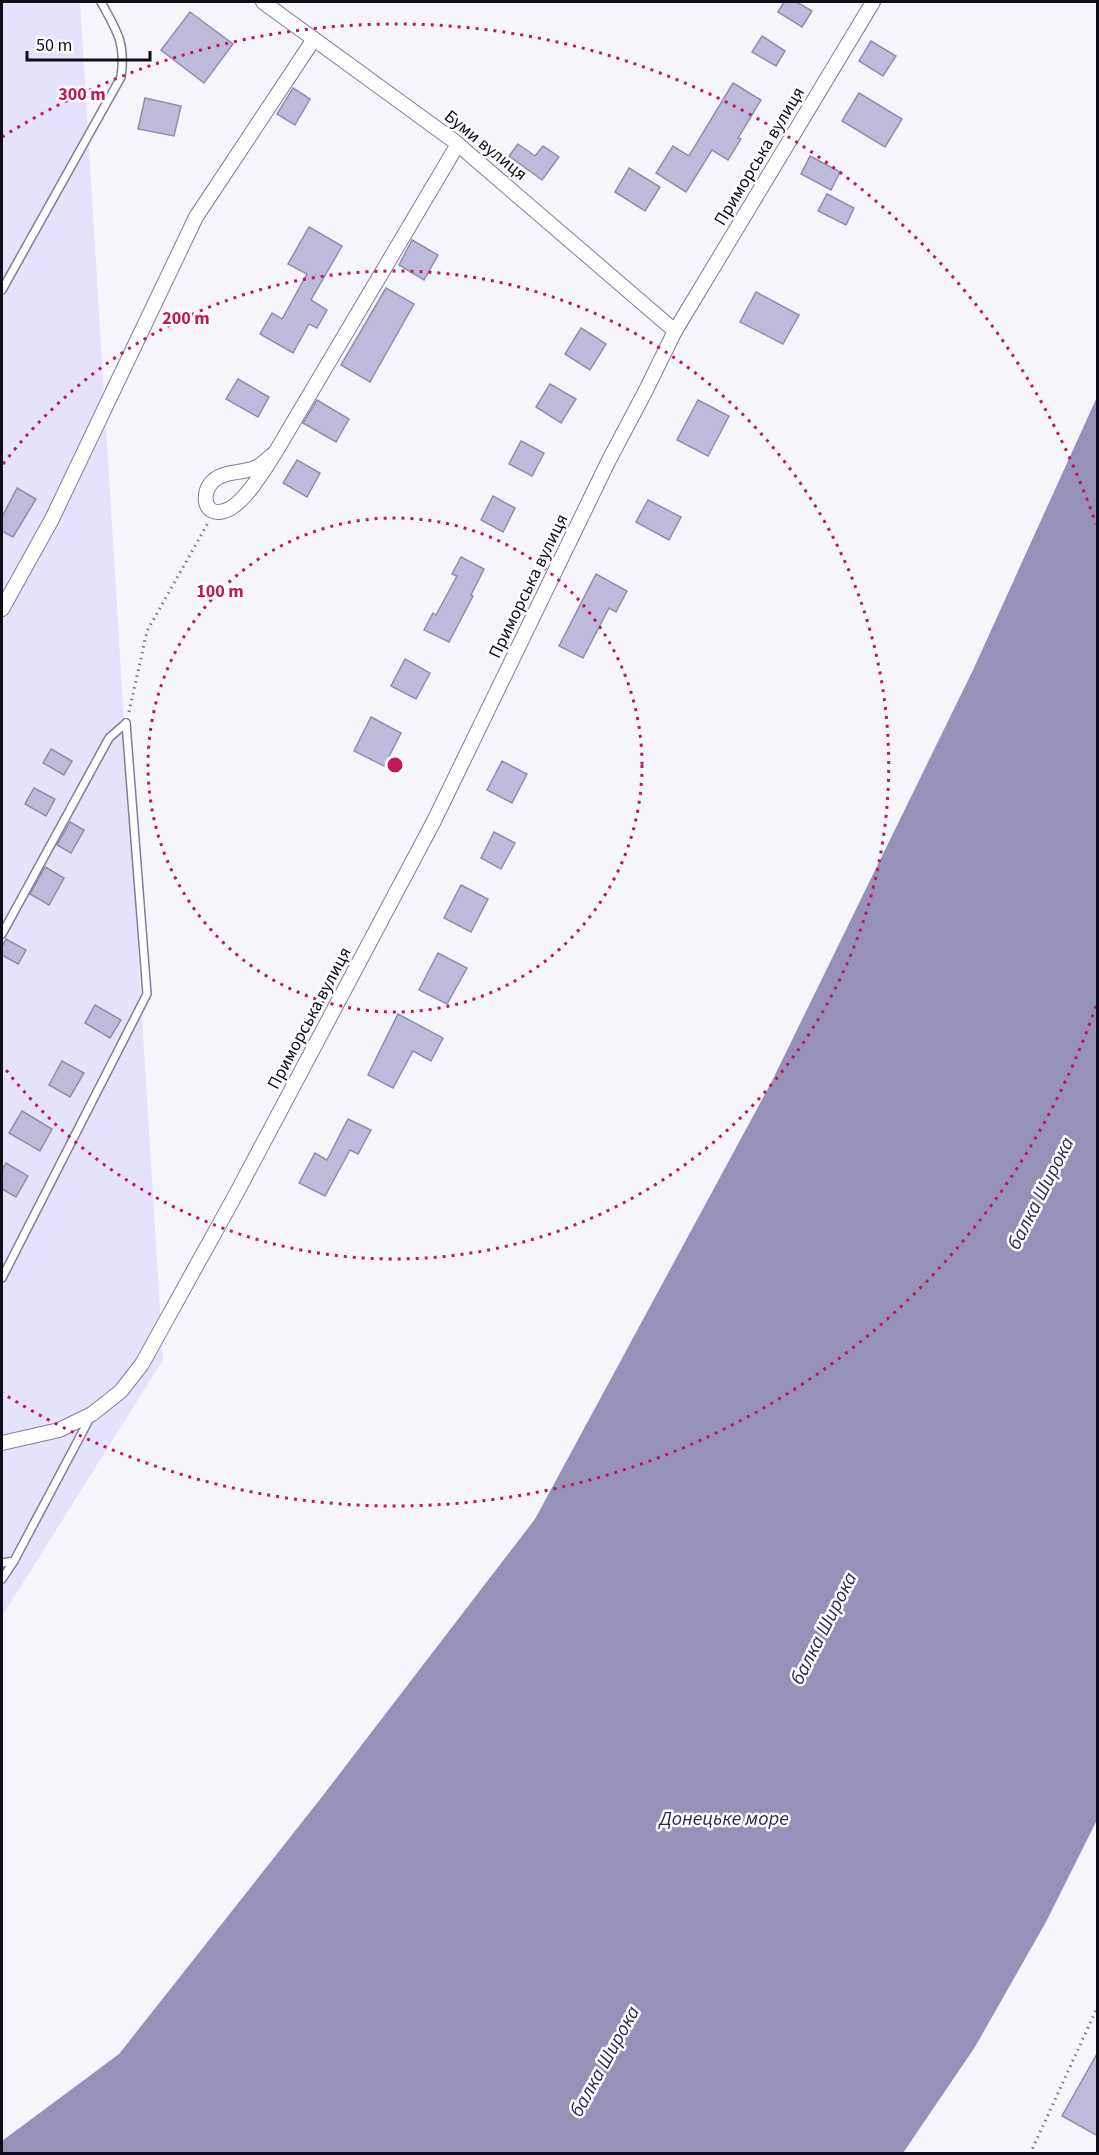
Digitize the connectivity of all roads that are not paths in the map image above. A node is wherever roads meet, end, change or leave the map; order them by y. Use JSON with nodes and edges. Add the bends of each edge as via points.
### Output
{"nodes":[{"id":1,"x":101,"y":2,"type":"edge"},
{"id":2,"x":263,"y":2,"type":"edge"},
{"id":3,"x":873,"y":2,"type":"edge"},
{"id":4,"x":314,"y":39,"type":"junction"},
{"id":5,"x":458,"y":144,"type":"junction"},
{"id":6,"x":2,"y":290,"type":"edge"},
{"id":7,"x":675,"y":331,"type":"junction"},
{"id":8,"x":275,"y":453,"type":"junction"},
{"id":9,"x":2,"y":609,"type":"edge"},
{"id":10,"x":2,"y":934,"type":"edge"},
{"id":11,"x":2,"y":1278,"type":"edge"},
{"id":12,"x":92,"y":1414,"type":"junction"},
{"id":13,"x":2,"y":1443,"type":"edge"},
{"id":14,"x":14,"y":1561,"type":"junction"},
{"id":15,"x":2,"y":1563,"type":"edge"},
{"id":16,"x":2,"y":1580,"type":"edge"}],
"edges":[{"from":1,"to":6,"type":"lane","via":[[119,33],[124,57],[121,77]]},
{"from":2,"to":4,"type":"street","name":"Буми вулиця"},
{"from":3,"to":7,"type":"street","name":"Приморська вулиця"},
{"from":4,"to":5,"type":"street","name":"Буми вулиця"},
{"from":4,"to":9,"type":"street","via":[[196,217],[52,519]]},
{"from":5,"to":7,"type":"street","name":"Буми вулиця"},
{"from":5,"to":8,"type":"street"},
{"from":7,"to":12,"type":"street","name":"Приморська вулиця","via":[[434,821],[235,1196],[142,1364],[121,1391]]},
{"from":8,"to":8,"type":"street","via":[[242,499],[224,511],[209,508],[206,490],[213,481],[225,473],[257,467]]},
{"from":10,"to":11,"type":"lane","via":[[109,738],[126,723],[147,994]]},
{"from":12,"to":13,"type":"street","name":"Приморська вулиця","via":[[59,1430]]},
{"from":12,"to":14,"type":"lane"},
{"from":14,"to":15,"type":"lane"},
{"from":14,"to":16,"type":"lane"}]}
